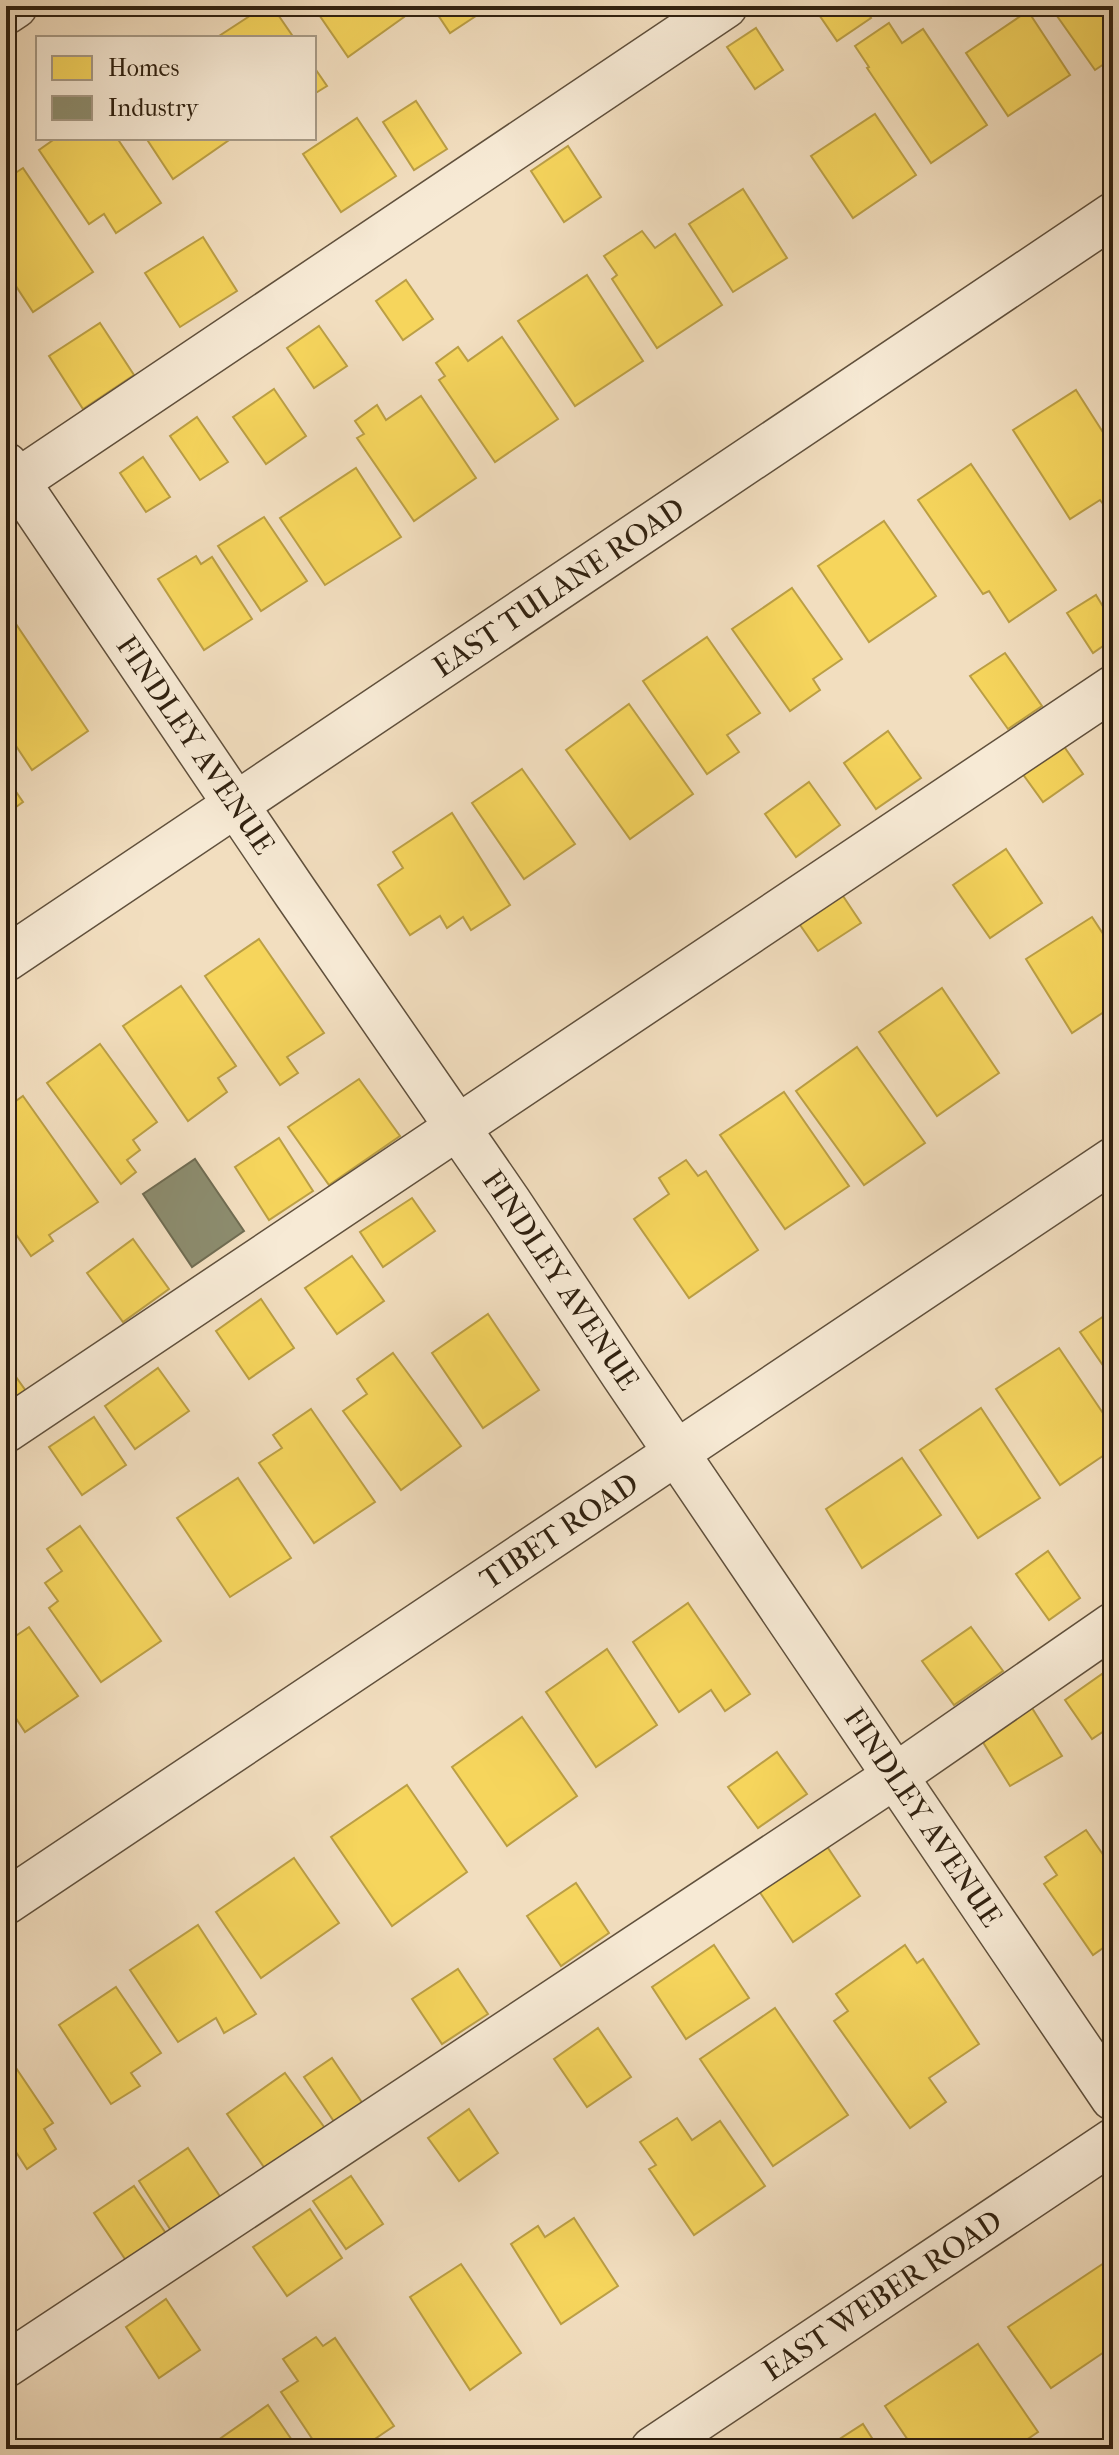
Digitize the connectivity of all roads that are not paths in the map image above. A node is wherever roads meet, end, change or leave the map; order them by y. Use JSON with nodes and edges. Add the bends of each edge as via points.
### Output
{"nodes":[{"id":1,"x":15,"y":6,"type":"edge"},
{"id":2,"x":725,"y":6,"type":"edge"},
{"id":3,"x":6,"y":12,"type":"edge"},
{"id":4,"x":1113,"y":215,"type":"edge"},
{"id":5,"x":10,"y":478,"type":"edge"},
{"id":6,"x":1113,"y":688,"type":"edge"},
{"id":7,"x":235,"y":804,"type":"junction"},
{"id":8,"x":6,"y":959,"type":"edge"},
{"id":9,"x":457,"y":1127,"type":"junction"},
{"id":10,"x":1113,"y":1160,"type":"edge"},
{"id":11,"x":6,"y":1430,"type":"edge"},
{"id":12,"x":676,"y":1453,"type":"junction"},
{"id":13,"x":1113,"y":1625,"type":"edge"},
{"id":14,"x":895,"y":1776,"type":"junction"},
{"id":15,"x":6,"y":1902,"type":"edge"},
{"id":16,"x":1113,"y":2098,"type":"edge"},
{"id":17,"x":1113,"y":2141,"type":"edge"},
{"id":18,"x":6,"y":2365,"type":"edge"},
{"id":19,"x":653,"y":2449,"type":"edge"}],
"edges":[{"from":1,"to":3,"type":"street"},
{"from":2,"to":5,"type":"street"},
{"from":4,"to":7,"type":"street","name":"EAST TULANE ROAD"},
{"from":5,"to":7,"type":"street","name":"FINDLEY AVENUE"},
{"from":6,"to":9,"type":"street"},
{"from":7,"to":8,"type":"street","name":"EAST TULANE ROAD"},
{"from":7,"to":9,"type":"street","name":"FINDLEY AVENUE"},
{"from":9,"to":11,"type":"street"},
{"from":9,"to":12,"type":"street","name":"FINDLEY AVENUE"},
{"from":10,"to":12,"type":"street","name":"TIBET ROAD"},
{"from":12,"to":14,"type":"street","name":"FINDLEY AVENUE"},
{"from":12,"to":15,"type":"street","name":"TIBET ROAD"},
{"from":13,"to":14,"type":"street"},
{"from":14,"to":16,"type":"street","name":"FINDLEY AVENUE"},
{"from":14,"to":18,"type":"street"},
{"from":17,"to":19,"type":"street","name":"EAST WEBER ROAD"}]}
